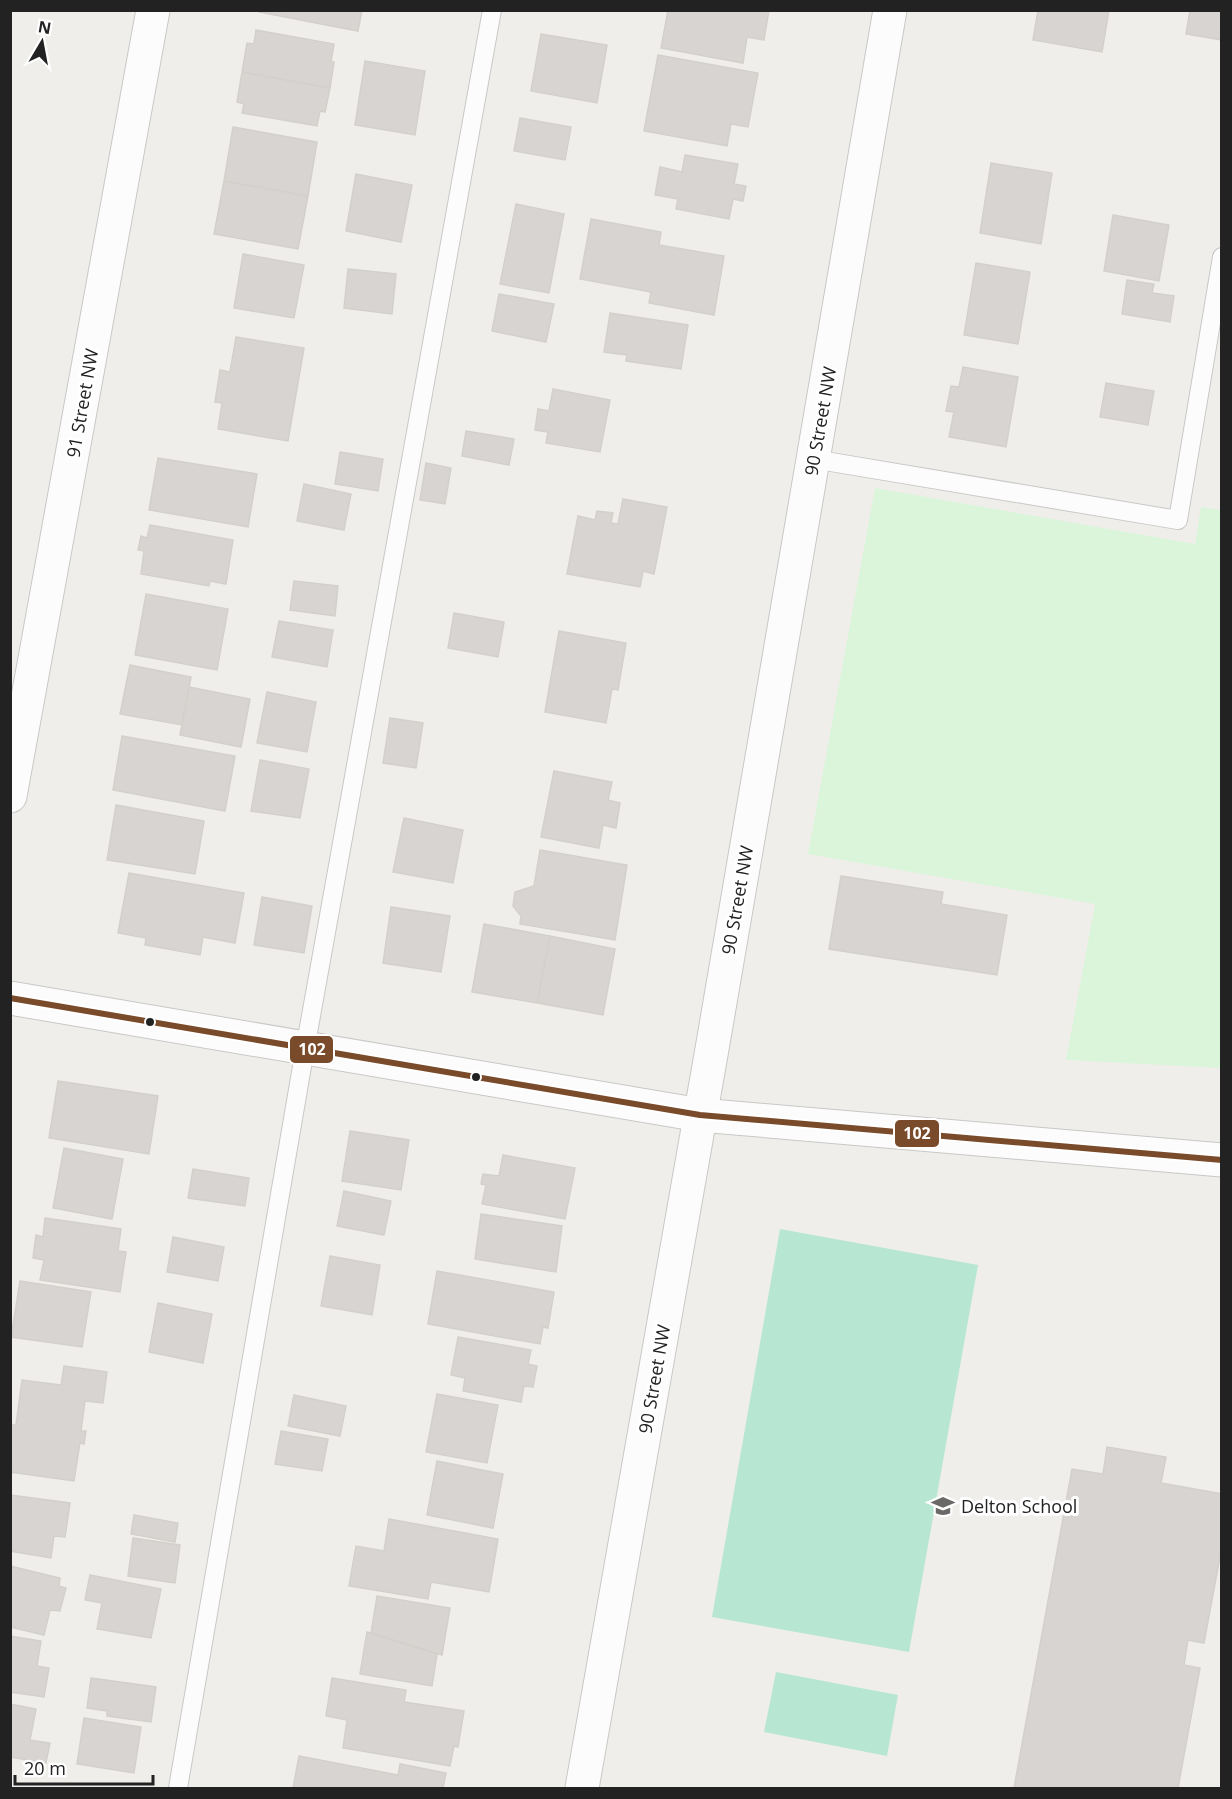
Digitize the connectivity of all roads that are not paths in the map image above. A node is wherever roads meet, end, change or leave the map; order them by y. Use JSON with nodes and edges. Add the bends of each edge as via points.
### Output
{"nodes":[{"id":1,"x":153,"y":10,"type":"edge"},
{"id":2,"x":492,"y":10,"type":"edge"},
{"id":3,"x":890,"y":10,"type":"edge"},
{"id":4,"x":1221,"y":257,"type":"edge"},
{"id":5,"x":813,"y":459,"type":"junction"},
{"id":6,"x":10,"y":796,"type":"edge"},
{"id":7,"x":10,"y":998,"type":"edge"},
{"id":8,"x":305,"y":1049,"type":"junction"},
{"id":9,"x":700,"y":1115,"type":"junction"},
{"id":10,"x":1221,"y":1160,"type":"edge"},
{"id":11,"x":178,"y":1788,"type":"edge"},
{"id":12,"x":582,"y":1788,"type":"edge"}],
"edges":[{"from":1,"to":6,"type":"street","name":"91 Street NW"},
{"from":2,"to":8,"type":"lane"},
{"from":3,"to":5,"type":"street","name":"90 Street NW"},
{"from":4,"to":5,"type":"lane","via":[[1178,520]]},
{"from":5,"to":9,"type":"street","name":"90 Street NW"},
{"from":7,"to":8,"type":"street"},
{"from":8,"to":9,"type":"street"},
{"from":8,"to":11,"type":"lane"},
{"from":9,"to":10,"type":"street"},
{"from":9,"to":12,"type":"street","name":"90 Street NW"}]}
